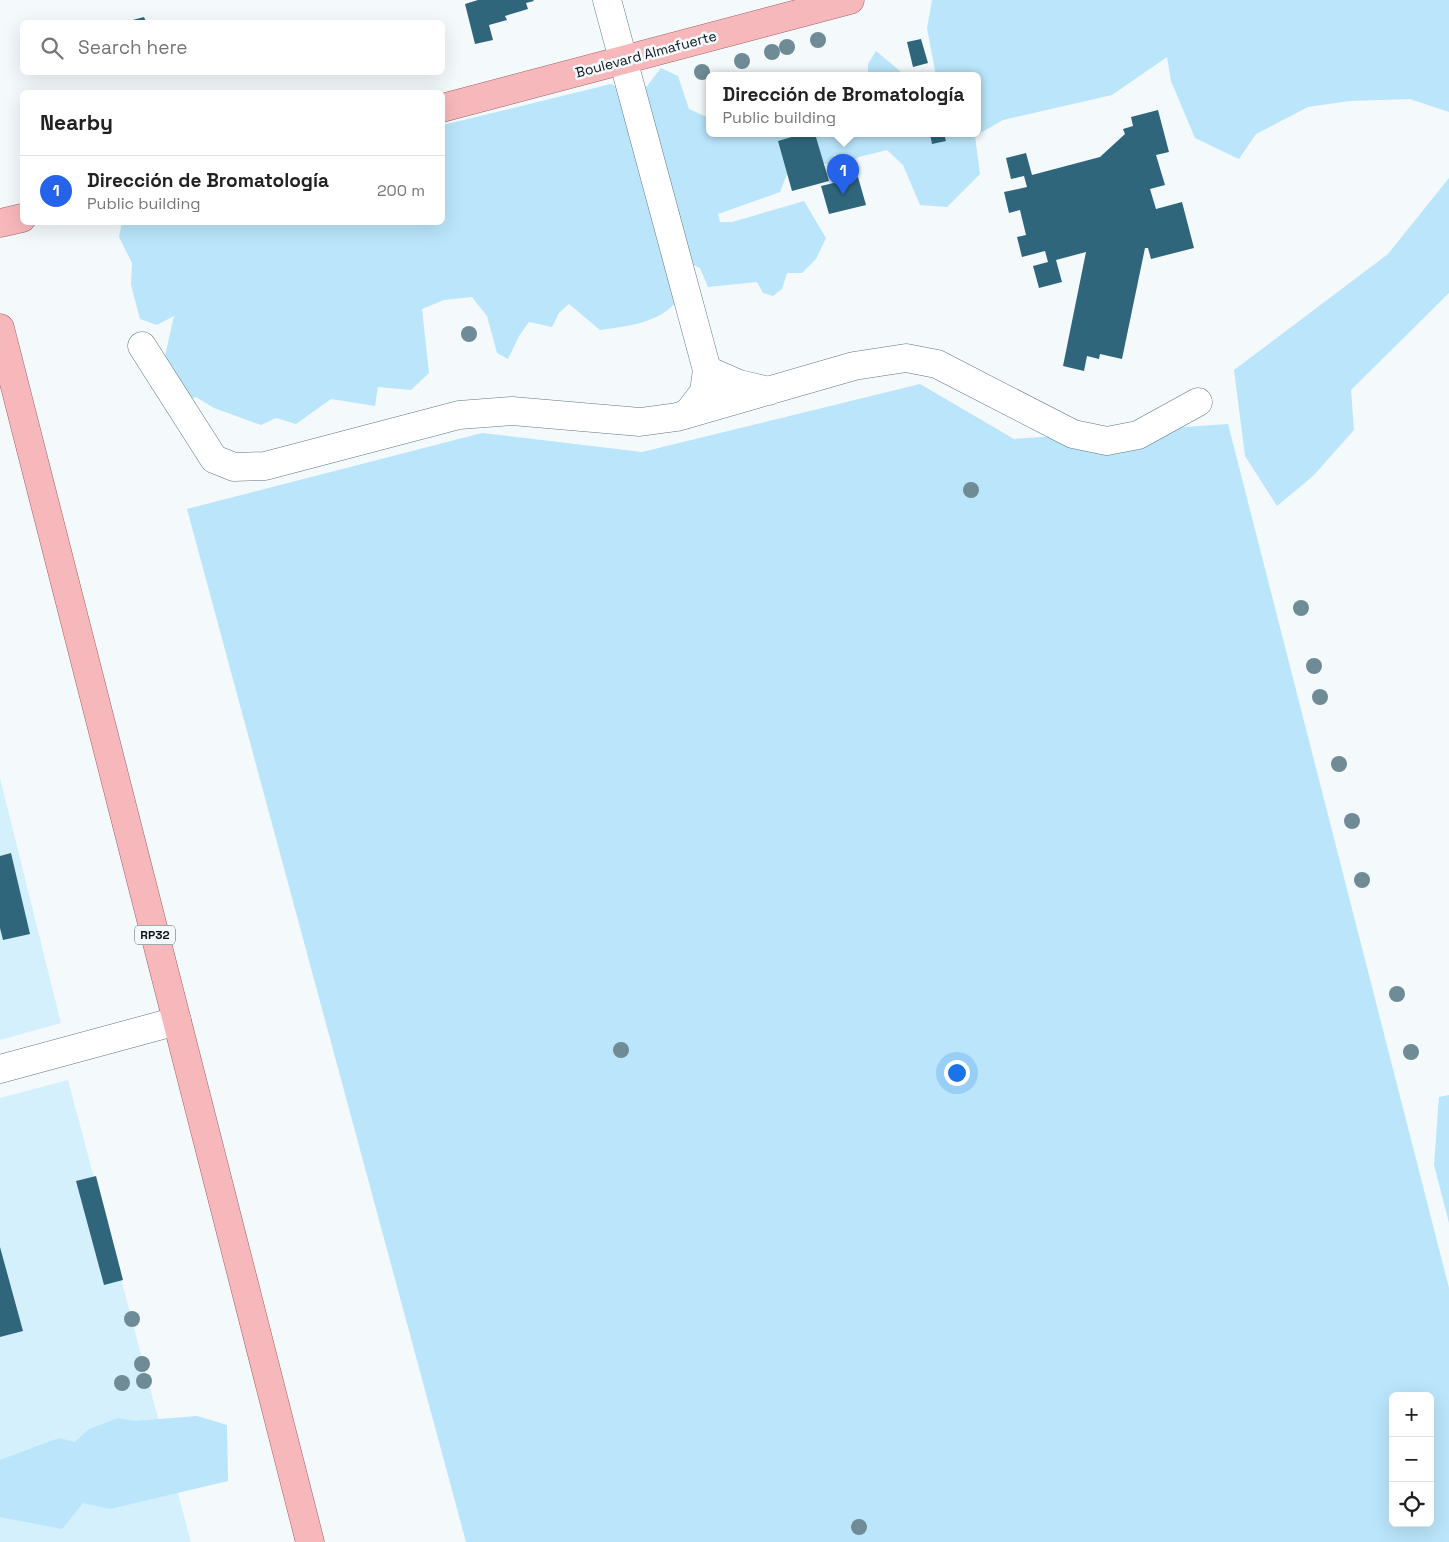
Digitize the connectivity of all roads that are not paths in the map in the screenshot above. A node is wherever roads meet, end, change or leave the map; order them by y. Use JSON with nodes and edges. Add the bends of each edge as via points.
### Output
{"nodes":[{"id":1,"x":607,"y":0,"type":"edge"},
{"id":2,"x":850,"y":0,"type":"edge"},
{"id":3,"x":622,"y":60,"type":"junction"},
{"id":4,"x":445,"y":107,"type":"edge"},
{"id":5,"x":20,"y":218,"type":"edge"},
{"id":6,"x":0,"y":223,"type":"edge"},
{"id":7,"x":0,"y":328,"type":"edge"},
{"id":8,"x":142,"y":346,"type":"dead end"},
{"id":9,"x":707,"y":370,"type":"junction"},
{"id":10,"x":769,"y":391,"type":"junction"},
{"id":11,"x":1198,"y":402,"type":"dead end"},
{"id":12,"x":687,"y":414,"type":"junction"},
{"id":13,"x":177,"y":1021,"type":"junction"},
{"id":14,"x":0,"y":1069,"type":"edge"},
{"id":15,"x":310,"y":1542,"type":"edge"}],
"edges":[{"from":1,"to":3,"type":"street"},
{"from":2,"to":3,"type":"main road","name":"Boulevard Almafuerte"},
{"from":3,"to":4,"type":"main road","name":"Boulevard Almafuerte"},
{"from":3,"to":9,"type":"street"},
{"from":5,"to":6,"type":"main road"},
{"from":7,"to":13,"type":"main road","number":"RP32"},
{"from":8,"to":12,"type":"street","via":[[214,459],[234,467],[265,466],[460,415],[512,411],[640,422]]},
{"from":9,"to":10,"type":"street","via":[[739,384]]},
{"from":9,"to":12,"type":"street","via":[[704,392]]},
{"from":10,"to":11,"type":"street","via":[[854,366],[906,358],[937,364],[1073,434],[1107,441],[1138,435]]},
{"from":10,"to":12,"type":"street"},
{"from":13,"to":14,"type":"street"},
{"from":13,"to":15,"type":"main road","number":"RP32"}]}
